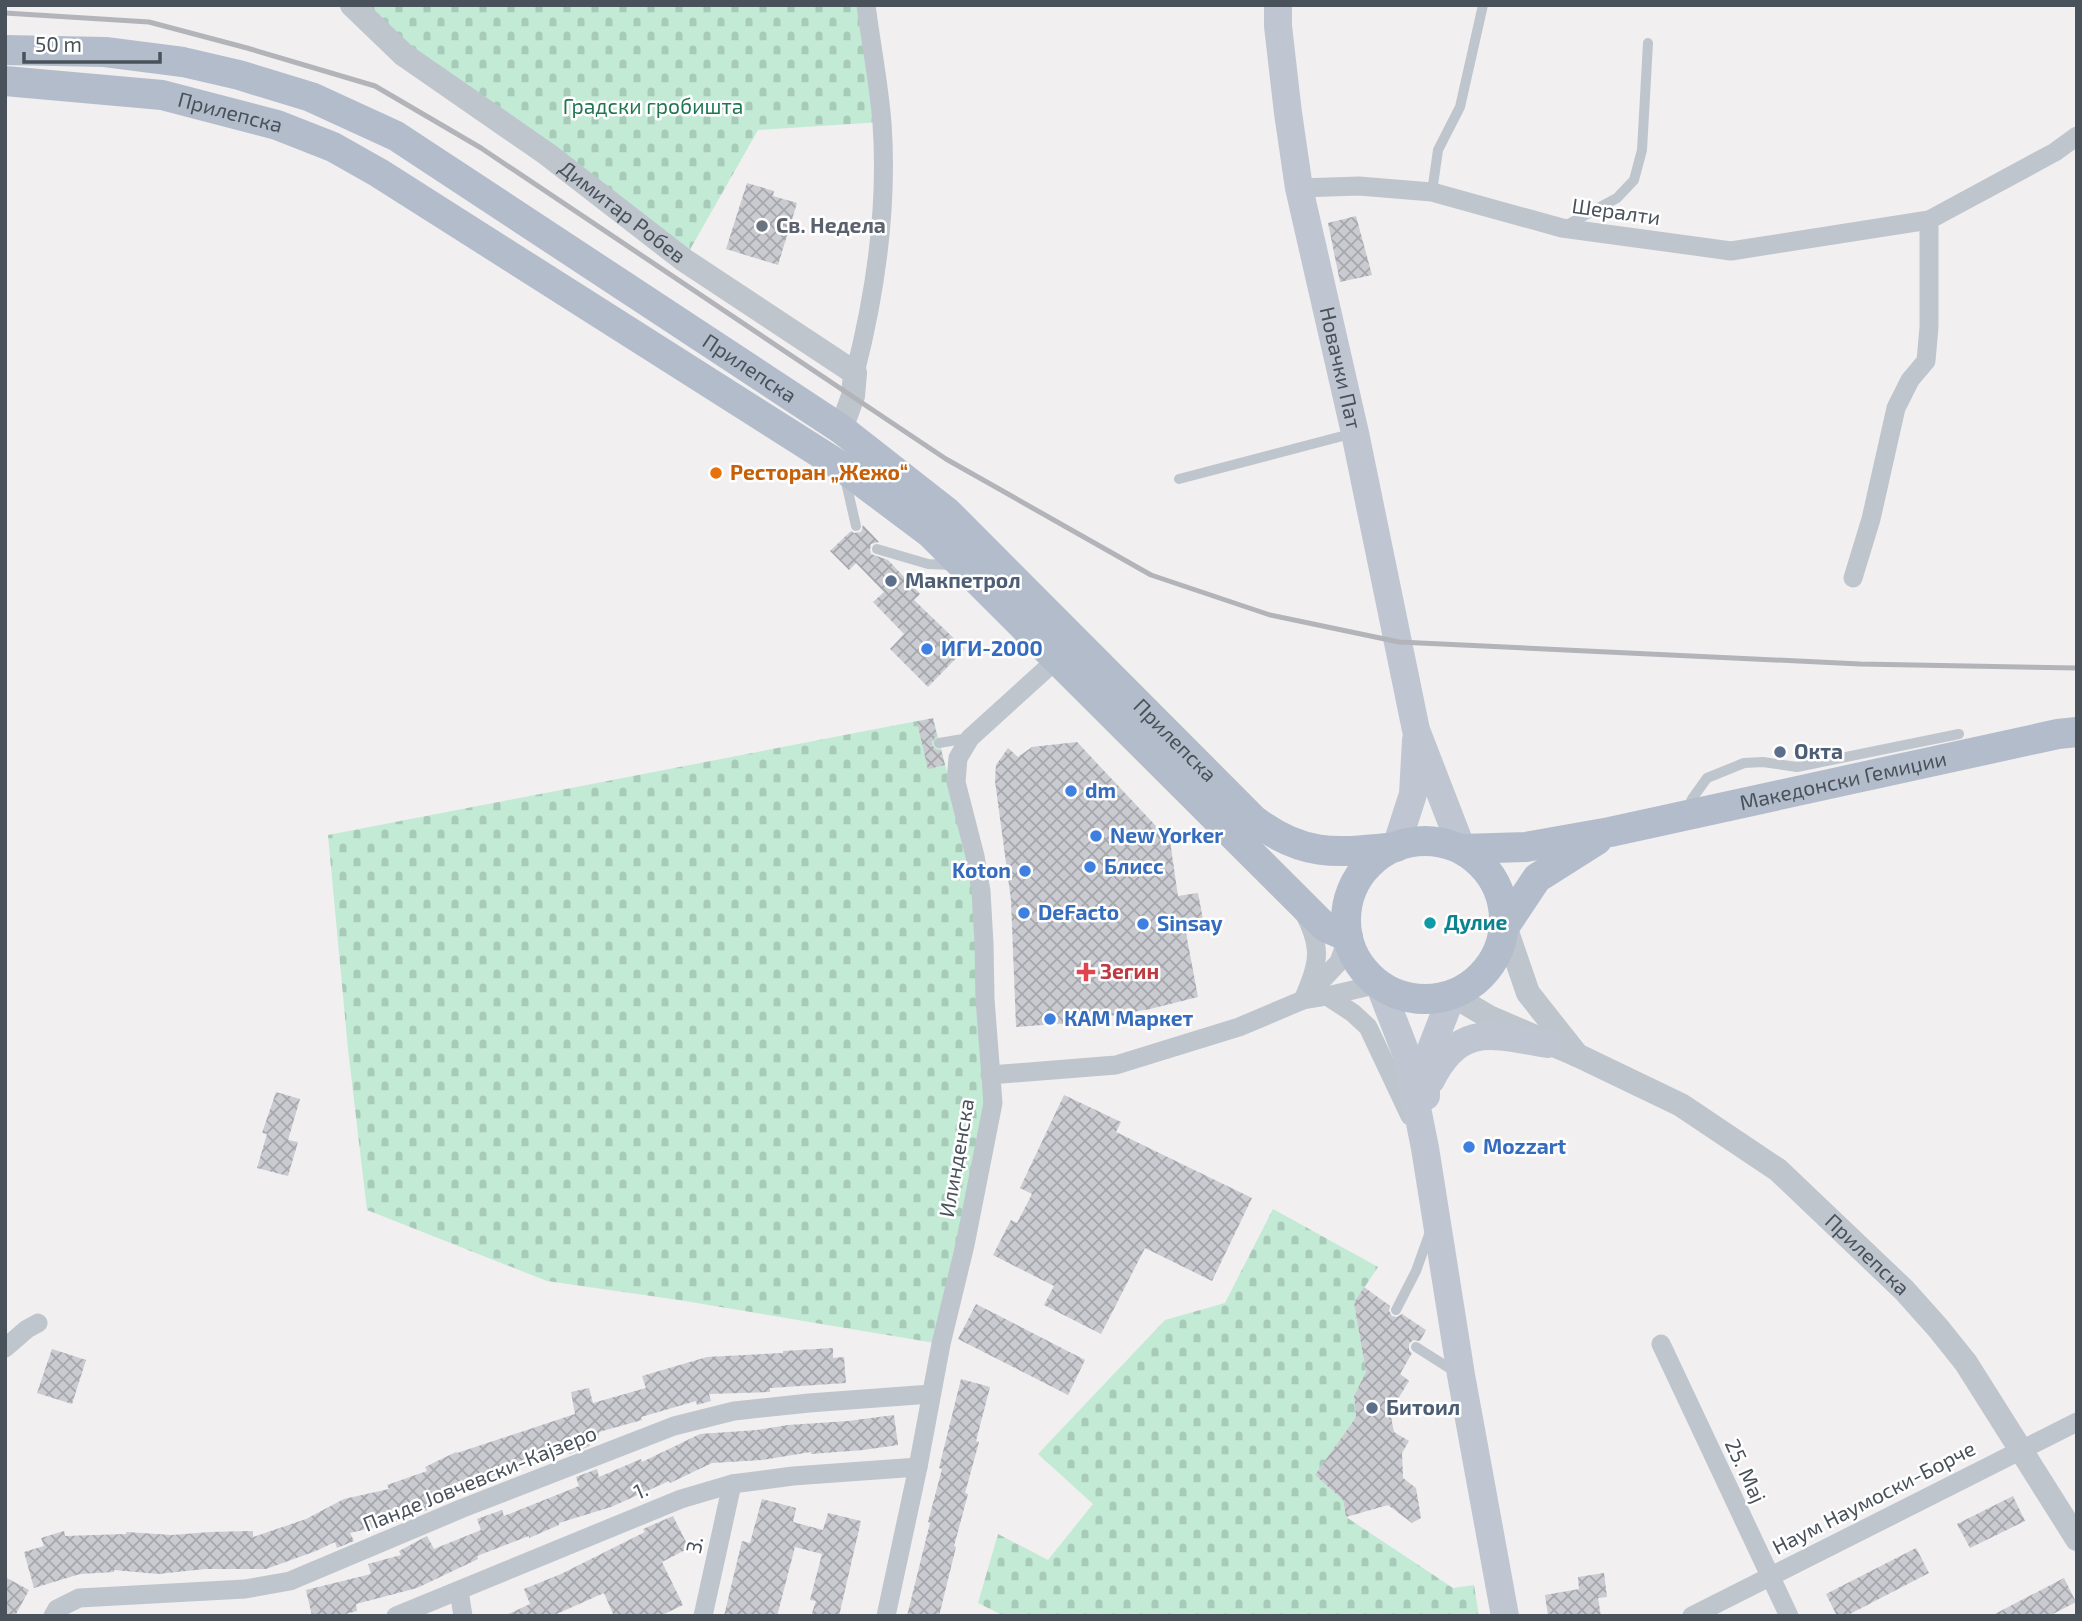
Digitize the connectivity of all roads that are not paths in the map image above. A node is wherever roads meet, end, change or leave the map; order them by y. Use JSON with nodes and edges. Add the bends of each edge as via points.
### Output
{"nodes":[{"id":1,"x":352,"y":5,"type":"edge"},
{"id":2,"x":866,"y":5,"type":"edge"},
{"id":3,"x":1278,"y":5,"type":"edge"},
{"id":4,"x":1483,"y":5,"type":"edge"},
{"id":5,"x":1648,"y":43,"type":"dead end"},
{"id":6,"x":5,"y":50,"type":"edge"},
{"id":7,"x":5,"y":81,"type":"edge"},
{"id":8,"x":2077,"y":136,"type":"edge"},
{"id":9,"x":1299,"y":188,"type":"junction"},
{"id":10,"x":1432,"y":192,"type":"junction"},
{"id":11,"x":1929,"y":220,"type":"junction"},
{"id":12,"x":1562,"y":228,"type":"junction"},
{"id":13,"x":855,"y":373,"type":"junction"},
{"id":14,"x":841,"y":429,"type":"junction"},
{"id":15,"x":1355,"y":433,"type":"junction"},
{"id":16,"x":842,"y":467,"type":"junction"},
{"id":17,"x":1179,"y":479,"type":"dead end"},
{"id":18,"x":856,"y":526,"type":"dead end"},
{"id":19,"x":877,"y":549,"type":"dead end"},
{"id":20,"x":965,"y":566,"type":"junction"},
{"id":21,"x":1853,"y":578,"type":"dead end"},
{"id":22,"x":1056,"y":660,"type":"junction"},
{"id":23,"x":1416,"y":730,"type":"junction"},
{"id":24,"x":2077,"y":732,"type":"edge"},
{"id":25,"x":1959,"y":734,"type":"dead end"},
{"id":26,"x":970,"y":738,"type":"junction"},
{"id":27,"x":939,"y":743,"type":"dead end"},
{"id":28,"x":1822,"y":774,"type":"junction"},
{"id":29,"x":1448,"y":812,"type":"junction"},
{"id":30,"x":1407,"y":814,"type":"junction"},
{"id":31,"x":1610,"y":832,"type":"junction"},
{"id":32,"x":1396,"y":847,"type":"junction"},
{"id":33,"x":1510,"y":848,"type":"junction"},
{"id":34,"x":1462,"y":849,"type":"junction"},
{"id":35,"x":1340,"y":852,"type":"junction"},
{"id":36,"x":1296,"y":897,"type":"junction"},
{"id":37,"x":1505,"y":926,"type":"junction"},
{"id":38,"x":1348,"y":937,"type":"junction"},
{"id":39,"x":1380,"y":984,"type":"junction"},
{"id":40,"x":1452,"y":995,"type":"junction"},
{"id":41,"x":1327,"y":996,"type":"junction"},
{"id":42,"x":1303,"y":1000,"type":"junction"},
{"id":43,"x":1548,"y":1044,"type":"junction"},
{"id":44,"x":1577,"y":1055,"type":"junction"},
{"id":45,"x":990,"y":1075,"type":"junction"},
{"id":46,"x":1426,"y":1092,"type":"junction"},
{"id":47,"x":1425,"y":1148,"type":"junction"},
{"id":48,"x":1436,"y":1219,"type":"junction"},
{"id":49,"x":1396,"y":1310,"type":"dead end"},
{"id":50,"x":38,"y":1323,"type":"dead end"},
{"id":51,"x":1661,"y":1344,"type":"dead end"},
{"id":52,"x":1416,"y":1347,"type":"dead end"},
{"id":53,"x":5,"y":1348,"type":"edge"},
{"id":54,"x":1461,"y":1375,"type":"junction"},
{"id":55,"x":931,"y":1394,"type":"junction"},
{"id":56,"x":2077,"y":1422,"type":"edge"},
{"id":57,"x":2019,"y":1450,"type":"junction"},
{"id":58,"x":918,"y":1467,"type":"junction"},
{"id":59,"x":732,"y":1484,"type":"junction"},
{"id":60,"x":2077,"y":1539,"type":"edge"},
{"id":61,"x":1770,"y":1577,"type":"junction"},
{"id":62,"x":459,"y":1591,"type":"junction"},
{"id":63,"x":53,"y":1616,"type":"edge"},
{"id":64,"x":396,"y":1616,"type":"edge"},
{"id":65,"x":463,"y":1616,"type":"edge"},
{"id":66,"x":703,"y":1616,"type":"edge"},
{"id":67,"x":886,"y":1616,"type":"edge"},
{"id":68,"x":1505,"y":1616,"type":"edge"},
{"id":69,"x":1692,"y":1616,"type":"edge"},
{"id":70,"x":1789,"y":1616,"type":"edge"}],
"edges":[{"from":1,"to":13,"type":"street","name":"Димитар Робев","via":[[404,55],[547,154],[684,260]]},
{"from":2,"to":13,"type":"street","via":[[882,122],[883,202],[879,254]]},
{"from":3,"to":9,"type":"main road","name":"Новачки Пат"},
{"from":4,"to":10,"type":"lane","via":[[1460,107],[1438,150]]},
{"from":5,"to":12,"type":"lane","via":[[1642,150],[1634,180],[1617,198]]},
{"from":6,"to":14,"type":"main road","name":"Прилепска","via":[[105,52],[183,62],[312,97],[352,115],[396,136]]},
{"from":7,"to":16,"type":"main road","name":"Прилепска","via":[[162,95],[277,125],[333,147]]},
{"from":8,"to":11,"type":"street","name":"Шералти"},
{"from":9,"to":10,"type":"street","name":"Шералти","via":[[1359,186]]},
{"from":9,"to":15,"type":"main road","name":"Новачки Пат"},
{"from":10,"to":12,"type":"street","name":"Шералти"},
{"from":11,"to":12,"type":"street","name":"Шералти","via":[[1731,251]]},
{"from":11,"to":21,"type":"street","via":[[1926,361],[1896,408]]},
{"from":13,"to":14,"type":"street","via":[[853,396]]},
{"from":14,"to":35,"type":"main road","name":"Прилепска","via":[[947,512],[1254,820],[1271,833],[1311,849]]},
{"from":15,"to":17,"type":"lane"},
{"from":15,"to":23,"type":"main road","name":"Новачки Пат"},
{"from":16,"to":18,"type":"lane"},
{"from":16,"to":20,"type":"main road","name":"Прилепска","via":[[930,533]]},
{"from":19,"to":20,"type":"lane","via":[[928,564]]},
{"from":20,"to":22,"type":"main road","name":"Прилепска"},
{"from":22,"to":26,"type":"street","name":"Илинденска"},
{"from":22,"to":36,"type":"main road","name":"Прилепска"},
{"from":23,"to":29,"type":"main road"},
{"from":23,"to":30,"type":"main road","via":[[1413,794]]},
{"from":24,"to":28,"type":"main road","name":"Македонски Гемиџии"},
{"from":25,"to":28,"type":"lane"},
{"from":26,"to":27,"type":"lane"},
{"from":26,"to":45,"type":"street","name":"Илинденска","via":[[958,758],[956,782],[981,891]]},
{"from":28,"to":31,"type":"main road","name":"Македонски Гемиџии","via":[[1685,816]]},
{"from":29,"to":33,"type":"main road","via":[[1483,839]]},
{"from":29,"to":34,"type":"main road"},
{"from":30,"to":32,"type":"main road"},
{"from":30,"to":35,"type":"main road"},
{"from":31,"to":33,"type":"main road","name":"Македонски Гемиџии"},
{"from":31,"to":37,"type":"main road","via":[[1537,878]]},
{"from":32,"to":34,"type":"main road","via":[[1418,841]]},
{"from":32,"to":35,"type":"main road","name":"Прилепска"},
{"from":32,"to":38,"type":"main road","via":[[1377,858],[1350,893]]},
{"from":33,"to":34,"type":"main road","name":"Македонски Гемиџии"},
{"from":34,"to":37,"type":"main road","via":[[1495,881]]},
{"from":36,"to":38,"type":"main road","name":"Прилепска","via":[[1325,927]]},
{"from":36,"to":42,"type":"street","via":[[1312,930],[1318,958]]},
{"from":37,"to":40,"type":"main road","via":[[1489,968]]},
{"from":37,"to":44,"type":"street","name":"Прилепска","via":[[1528,993]]},
{"from":38,"to":39,"type":"main road","via":[[1354,956]]},
{"from":38,"to":42,"type":"street","via":[[1339,962]]},
{"from":39,"to":40,"type":"main road","via":[[1402,996],[1428,1000]]},
{"from":39,"to":41,"type":"street"},
{"from":39,"to":47,"type":"main road","via":[[1406,1053]]},
{"from":40,"to":43,"type":"street","name":"Прилепска"},
{"from":40,"to":46,"type":"main road","via":[[1426,1062]]},
{"from":41,"to":42,"type":"street"},
{"from":41,"to":47,"type":"street","via":[[1368,1027]]},
{"from":42,"to":45,"type":"street","via":[[1239,1027],[1116,1065]]},
{"from":43,"to":44,"type":"street","name":"Прилепска"},
{"from":43,"to":46,"type":"main road","via":[[1484,1034],[1466,1040],[1451,1049]]},
{"from":44,"to":57,"type":"street","name":"Прилепска","via":[[1681,1105],[1778,1170],[1938,1328],[1966,1363]]},
{"from":45,"to":55,"type":"street","name":"Илинденска","via":[[993,1103]]},
{"from":46,"to":47,"type":"main road"},
{"from":47,"to":48,"type":"main road"},
{"from":48,"to":49,"type":"lane"},
{"from":48,"to":54,"type":"main road"},
{"from":50,"to":53,"type":"street"},
{"from":51,"to":61,"type":"street","name":"25. Мај"},
{"from":52,"to":54,"type":"lane"},
{"from":54,"to":68,"type":"main road"},
{"from":55,"to":58,"type":"street","name":"Илинденска"},
{"from":55,"to":63,"type":"street","name":"Панде Јовчевски-Кајзеро","via":[[734,1411],[674,1426],[290,1581],[245,1589],[79,1598]]},
{"from":56,"to":57,"type":"street","name":"Наум Наумоски-Борче"},
{"from":57,"to":60,"type":"street","name":"Прилепска"},
{"from":57,"to":61,"type":"street","name":"Наум Наумоски-Борче"},
{"from":58,"to":59,"type":"street","name":"1."},
{"from":58,"to":67,"type":"street","name":"Илинденска"},
{"from":59,"to":62,"type":"street","name":"1.","via":[[681,1499]]},
{"from":59,"to":66,"type":"street","name":"3."},
{"from":61,"to":69,"type":"street","name":"Наум Наумоски-Борче"},
{"from":61,"to":70,"type":"street","name":"25. Мај"},
{"from":62,"to":64,"type":"street","name":"1."},
{"from":62,"to":65,"type":"street"}]}
